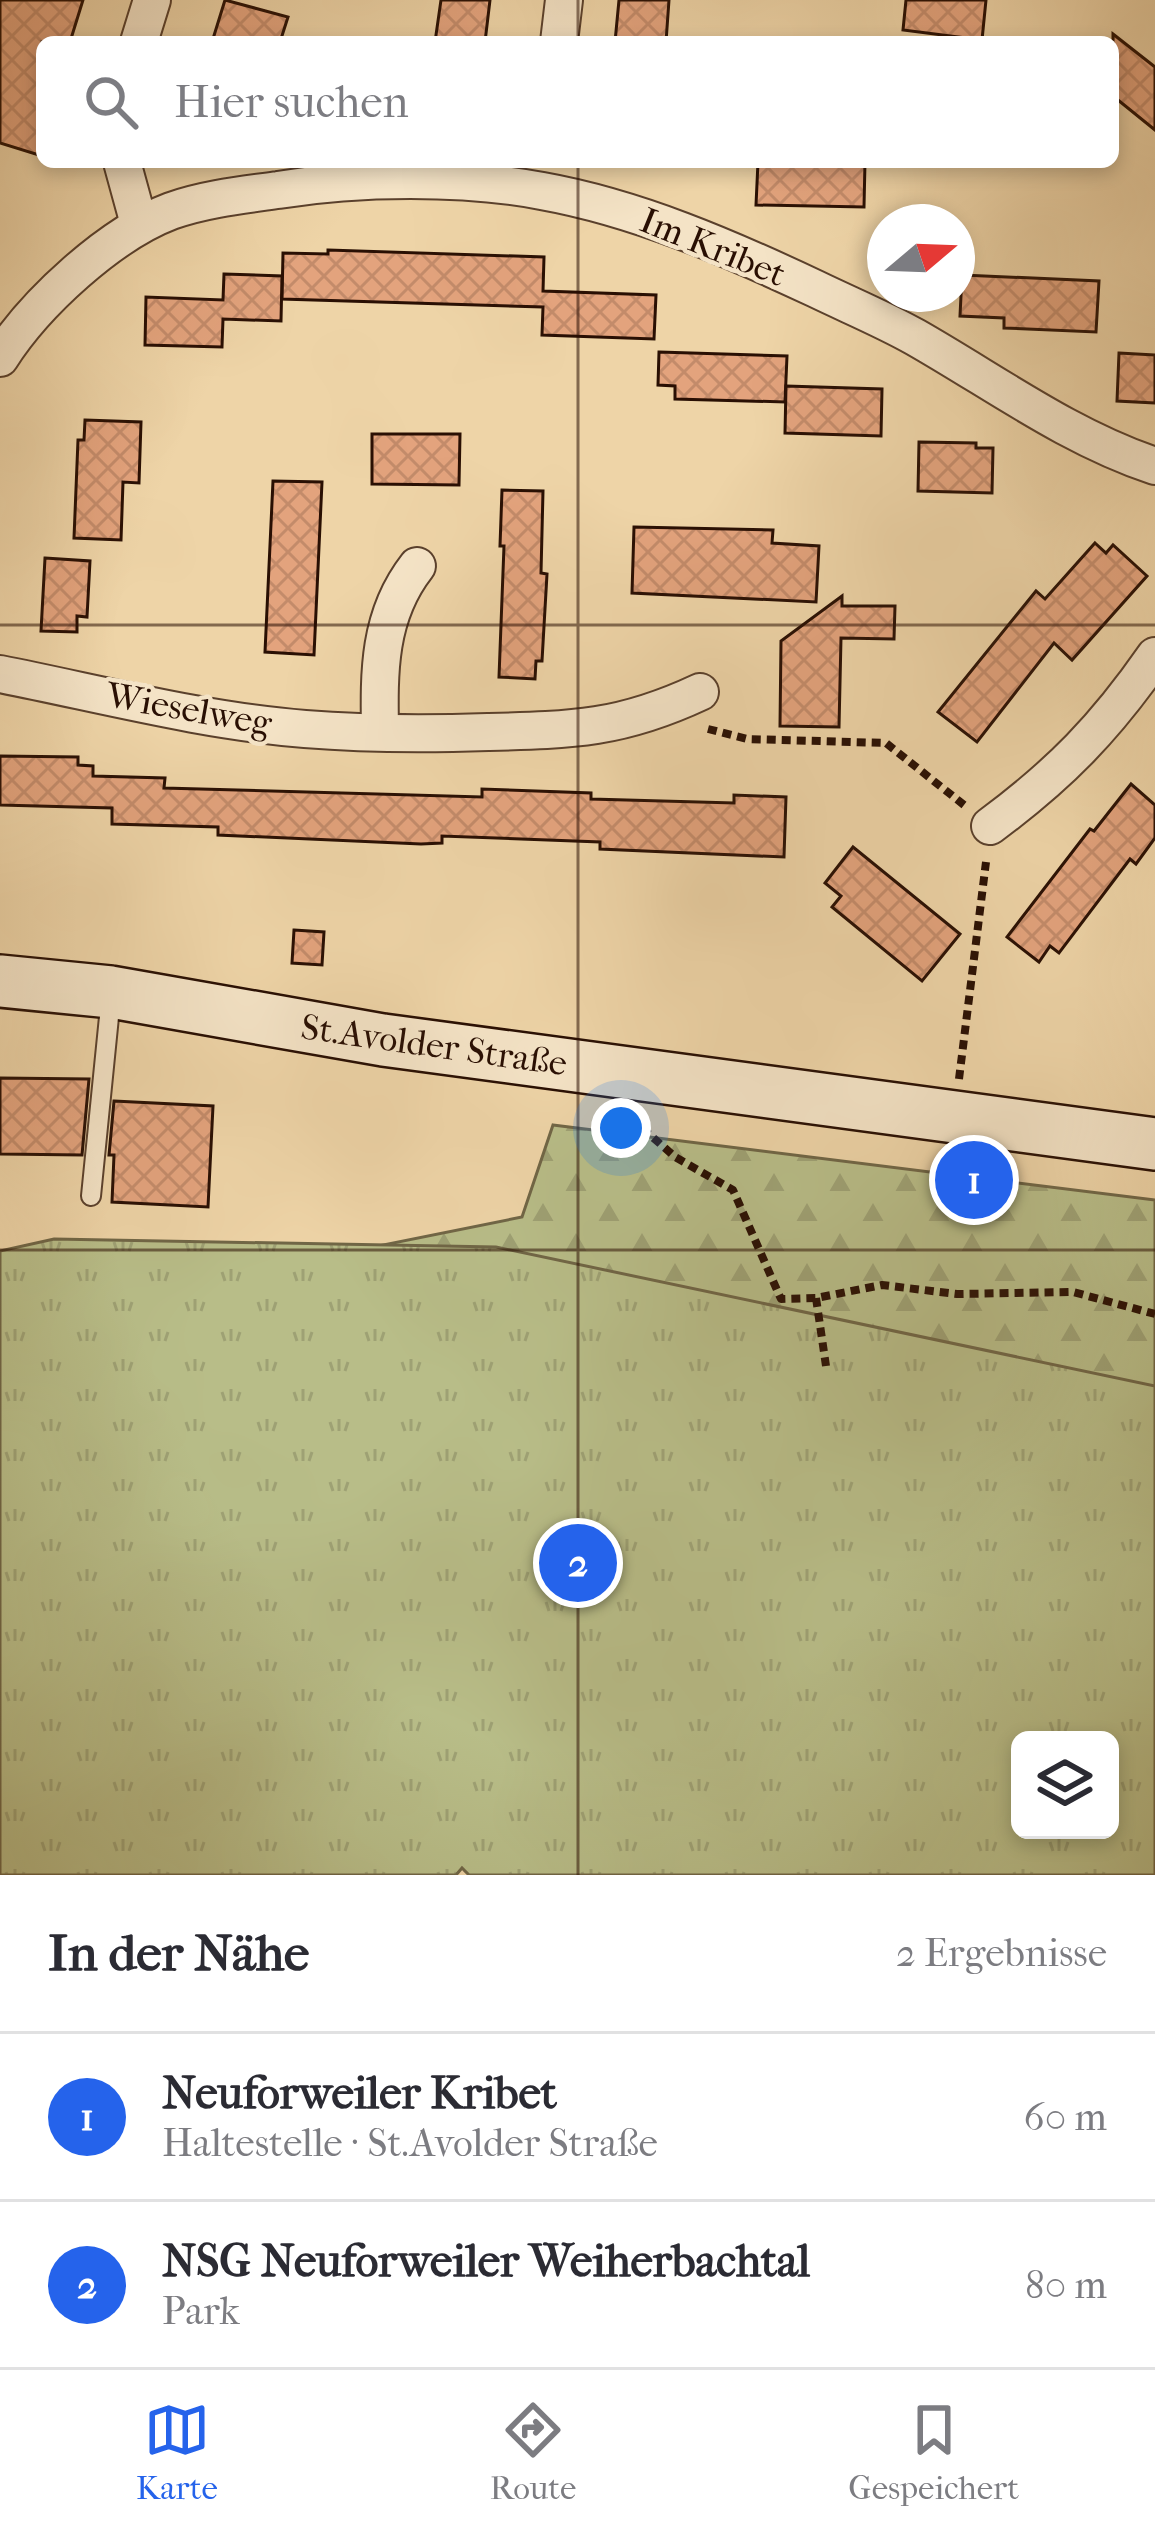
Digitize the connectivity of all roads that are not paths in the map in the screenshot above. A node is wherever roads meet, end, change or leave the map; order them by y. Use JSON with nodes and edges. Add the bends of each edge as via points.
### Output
{"nodes":[{"id":1,"x":152,"y":0,"type":"edge"},
{"id":2,"x":564,"y":0,"type":"edge"},
{"id":3,"x":142,"y":36,"type":"edge"},
{"id":4,"x":560,"y":36,"type":"edge"},
{"id":5,"x":124,"y":168,"type":"edge"},
{"id":6,"x":543,"y":176,"type":"edge"},
{"id":7,"x":140,"y":224,"type":"junction"},
{"id":8,"x":0,"y":357,"type":"edge"},
{"id":9,"x":1155,"y":466,"type":"edge"},
{"id":10,"x":417,"y":566,"type":"dead end"},
{"id":11,"x":1155,"y":656,"type":"edge"},
{"id":12,"x":0,"y":674,"type":"edge"},
{"id":13,"x":700,"y":692,"type":"dead end"},
{"id":14,"x":380,"y":732,"type":"junction"},
{"id":15,"x":990,"y":826,"type":"road end"},
{"id":16,"x":0,"y":981,"type":"edge"},
{"id":17,"x":111,"y":992,"type":"junction"},
{"id":18,"x":1155,"y":1144,"type":"edge"},
{"id":19,"x":91,"y":1196,"type":"dead end"}],
"edges":[{"from":1,"to":3,"type":"street"},
{"from":2,"to":4,"type":"street"},
{"from":5,"to":7,"type":"street"},
{"from":6,"to":7,"type":"street","name":"Im Kribet","via":[[299,186],[218,199]]},
{"from":6,"to":9,"type":"street","name":"Im Kribet","via":[[767,266],[910,334],[1083,437]]},
{"from":7,"to":8,"type":"street","name":"Im Kribet","via":[[88,263]]},
{"from":10,"to":14,"type":"street","via":[[390,611],[379,659]]},
{"from":11,"to":15,"type":"street","via":[[1050,782]]},
{"from":12,"to":14,"type":"street","name":"Wieselweg","via":[[230,719]]},
{"from":13,"to":14,"type":"street","name":"Wieselweg","via":[[652,714],[584,729]]},
{"from":16,"to":17,"type":"main road","name":"St.Avolder Straße"},
{"from":17,"to":18,"type":"main road","name":"St.Avolder Straße","via":[[383,1040]]},
{"from":17,"to":19,"type":"lane"}]}
